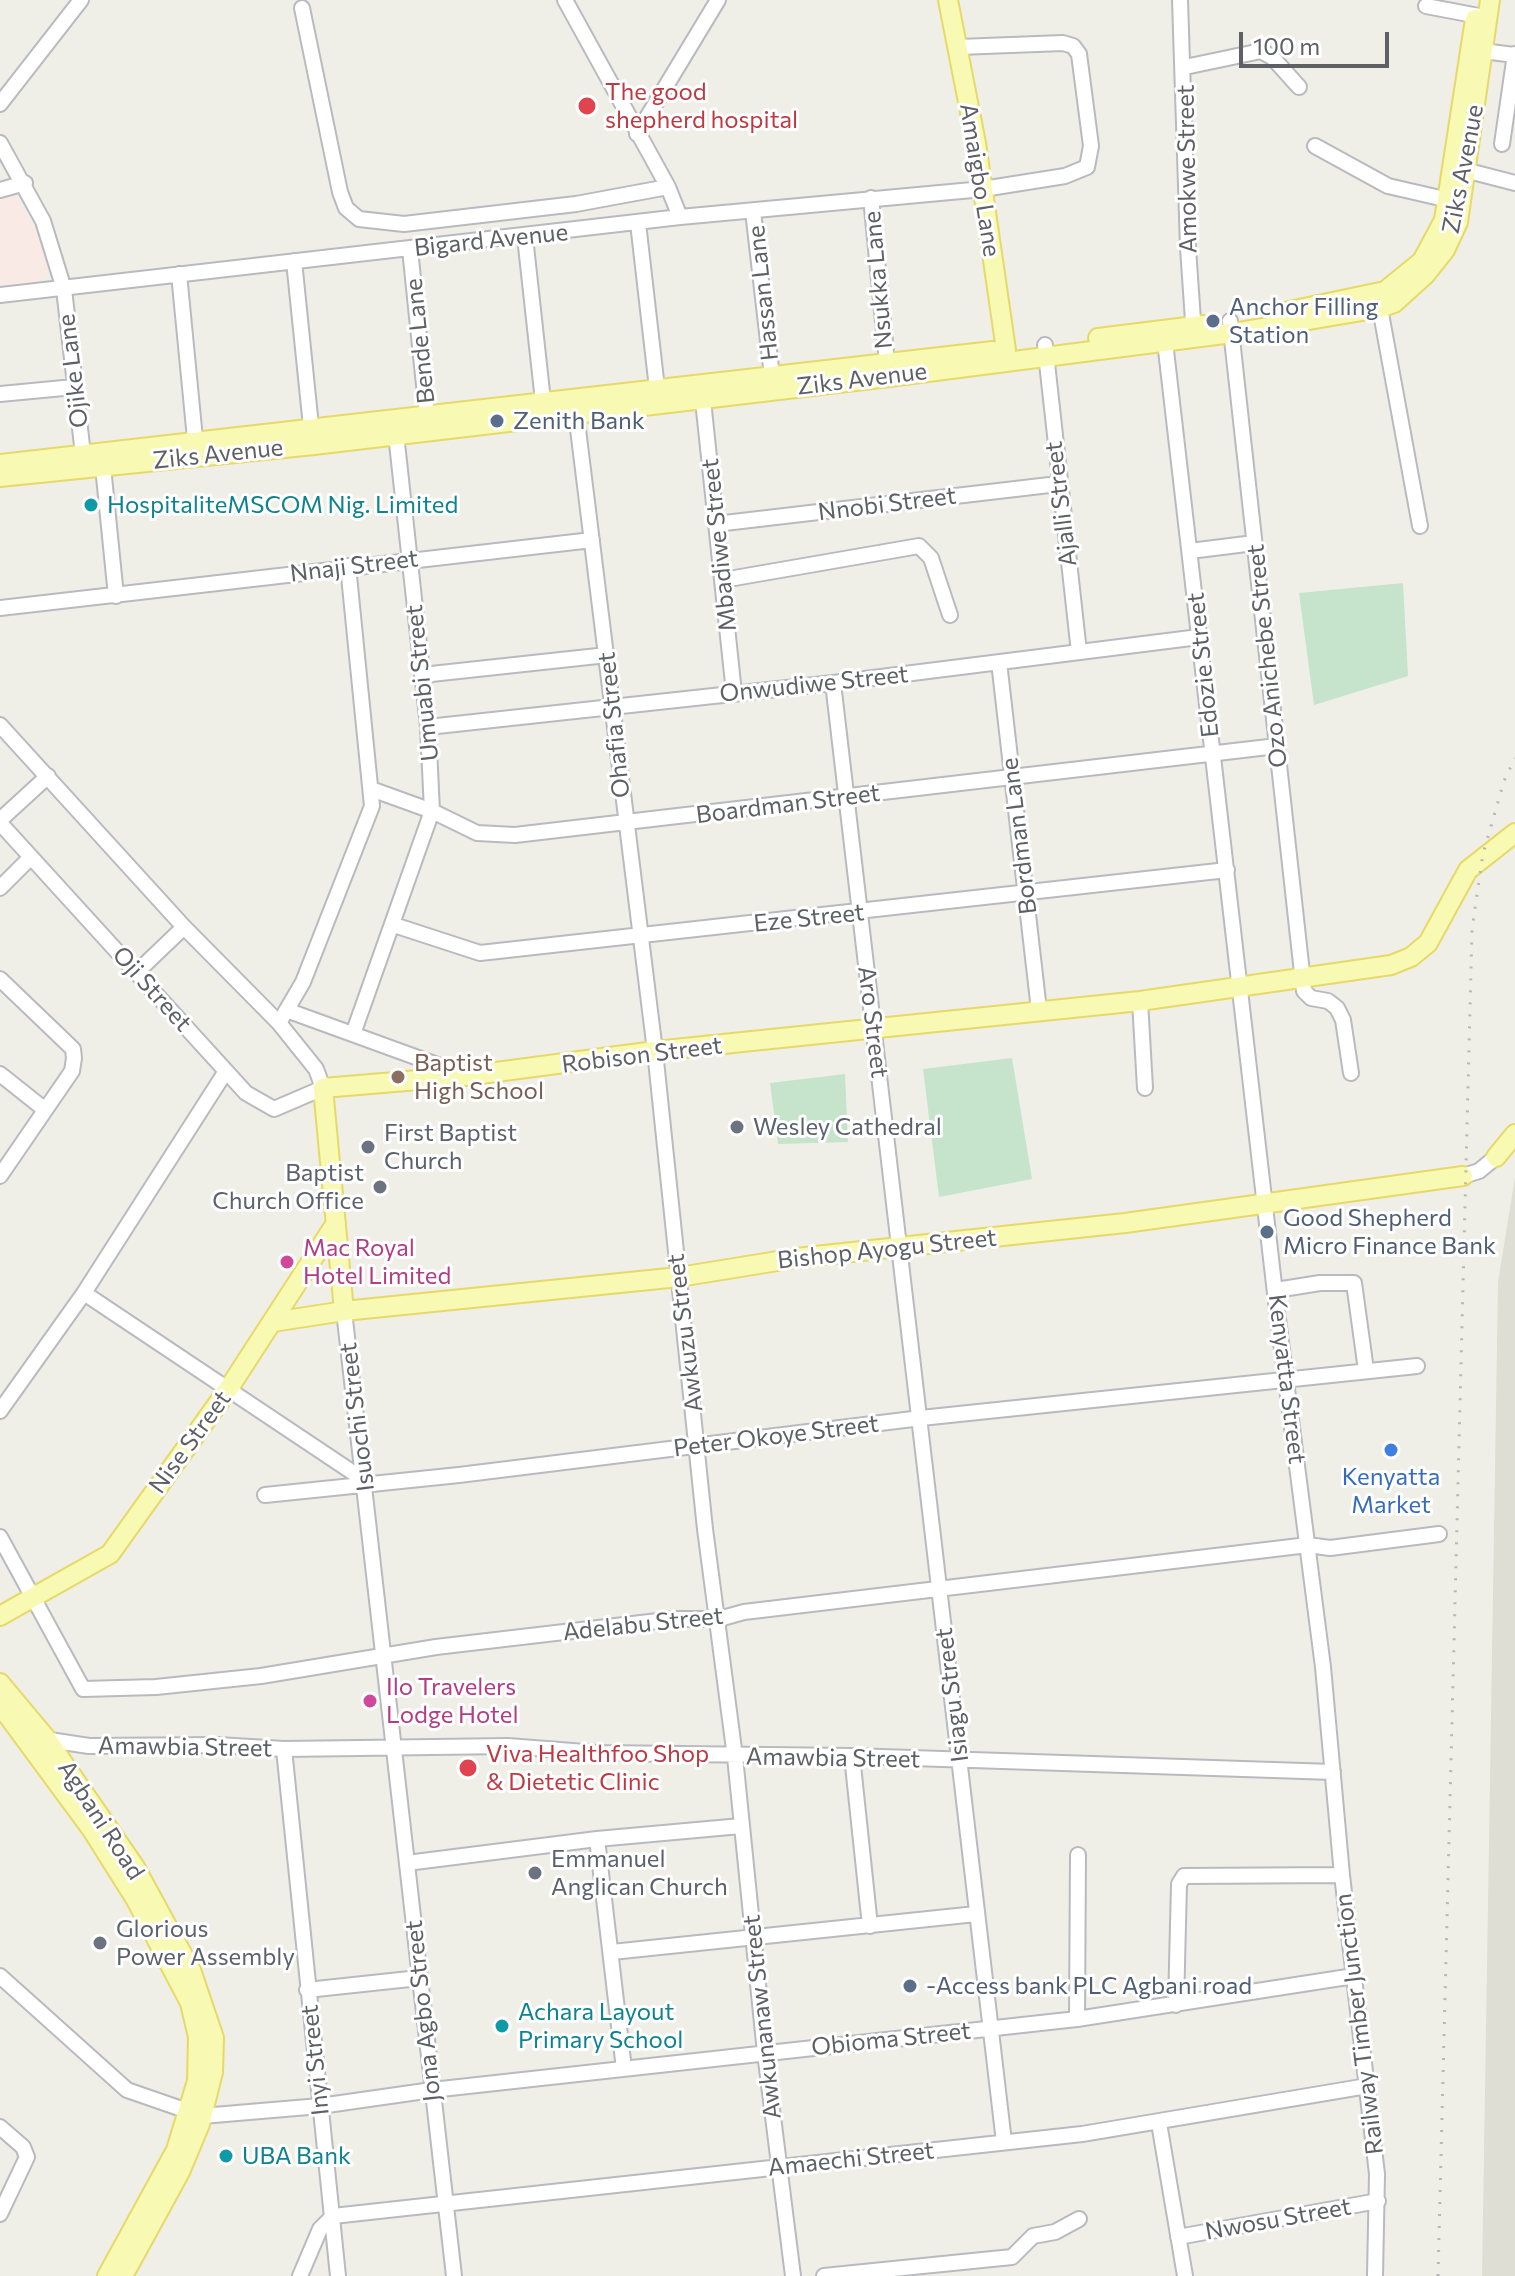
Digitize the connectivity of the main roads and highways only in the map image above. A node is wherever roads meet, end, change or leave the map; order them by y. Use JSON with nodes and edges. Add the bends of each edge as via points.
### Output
{"nodes":[{"id":1,"x":948,"y":0,"type":"edge"},
{"id":2,"x":1483,"y":8,"type":"edge"},
{"id":3,"x":1460,"y":168,"type":"junction"},
{"id":4,"x":1231,"y":327,"type":"junction"},
{"id":5,"x":1007,"y":355,"type":"junction"},
{"id":6,"x":574,"y":405,"type":"junction"},
{"id":7,"x":428,"y":424,"type":"junction"},
{"id":8,"x":93,"y":460,"type":"junction"},
{"id":9,"x":0,"y":464,"type":"edge"},
{"id":10,"x":0,"y":477,"type":"edge"},
{"id":11,"x":1515,"y":833,"type":"edge"},
{"id":12,"x":323,"y":1088,"type":"joint"},
{"id":13,"x":1515,"y":1134,"type":"edge"},
{"id":14,"x":1496,"y":1157,"type":"road end"},
{"id":15,"x":1463,"y":1176,"type":"road end"},
{"id":16,"x":336,"y":1223,"type":"junction"},
{"id":17,"x":344,"y":1311,"type":"junction"},
{"id":18,"x":273,"y":1322,"type":"junction"},
{"id":19,"x":0,"y":1616,"type":"edge"},
{"id":20,"x":0,"y":1683,"type":"edge"},
{"id":21,"x":0,"y":1705,"type":"edge"},
{"id":22,"x":38,"y":1740,"type":"junction"},
{"id":23,"x":195,"y":2115,"type":"junction"},
{"id":24,"x":107,"y":2276,"type":"edge"},
{"id":25,"x":123,"y":2276,"type":"edge"}],
"edges":[{"from":1,"to":5,"type":"main road","name":"Amaigbo Lane"},
{"from":2,"to":3,"type":"main road","name":"Ziks Avenue"},
{"from":2,"to":3,"type":"main road","name":"Ziks Avenue","via":[[1483,51]]},
{"from":3,"to":4,"type":"main road","name":"Ziks Avenue","via":[[1440,233],[1422,261],[1385,291]]},
{"from":3,"to":4,"type":"main road","name":"Ziks Avenue","via":[[1458,222],[1445,250],[1408,293],[1380,308]]},
{"from":4,"to":5,"type":"main road","name":"Ziks Avenue"},
{"from":5,"to":6,"type":"main road","name":"Ziks Avenue"},
{"from":6,"to":7,"type":"main road","name":"Ziks Avenue"},
{"from":6,"to":7,"type":"main road","name":"Ziks Avenue","via":[[543,401]]},
{"from":7,"to":8,"type":"main road","name":"Ziks Avenue"},
{"from":8,"to":9,"type":"main road","name":"Ziks Avenue"},
{"from":8,"to":10,"type":"main road","name":"Ziks Avenue"},
{"from":11,"to":12,"type":"main road","name":"Robison Street","via":[[1468,870],[1437,931],[1411,957],[1391,965],[1140,1001]]},
{"from":12,"to":16,"type":"main road","name":"Isuochi Street"},
{"from":13,"to":14,"type":"main road"},
{"from":15,"to":17,"type":"main road","name":"Bishop Ayogu Street","via":[[679,1277]]},
{"from":16,"to":17,"type":"main road","name":"Isuochi Street"},
{"from":16,"to":18,"type":"main road","name":"Nise Street"},
{"from":17,"to":18,"type":"main road","name":"Bishop Ayogu Street"},
{"from":18,"to":19,"type":"main road","name":"Nise Street","via":[[110,1554]]},
{"from":20,"to":22,"type":"main road","name":"Agbani Road"},
{"from":21,"to":22,"type":"main road","name":"Agbani Road"},
{"from":22,"to":23,"type":"main road","name":"Agbani Road","via":[[135,1867],[191,1970],[214,2038],[213,2072]]},
{"from":23,"to":24,"type":"main road","name":"Agbani Road"},
{"from":23,"to":25,"type":"main road","name":"Agbani Road","via":[[180,2172]]}]}
